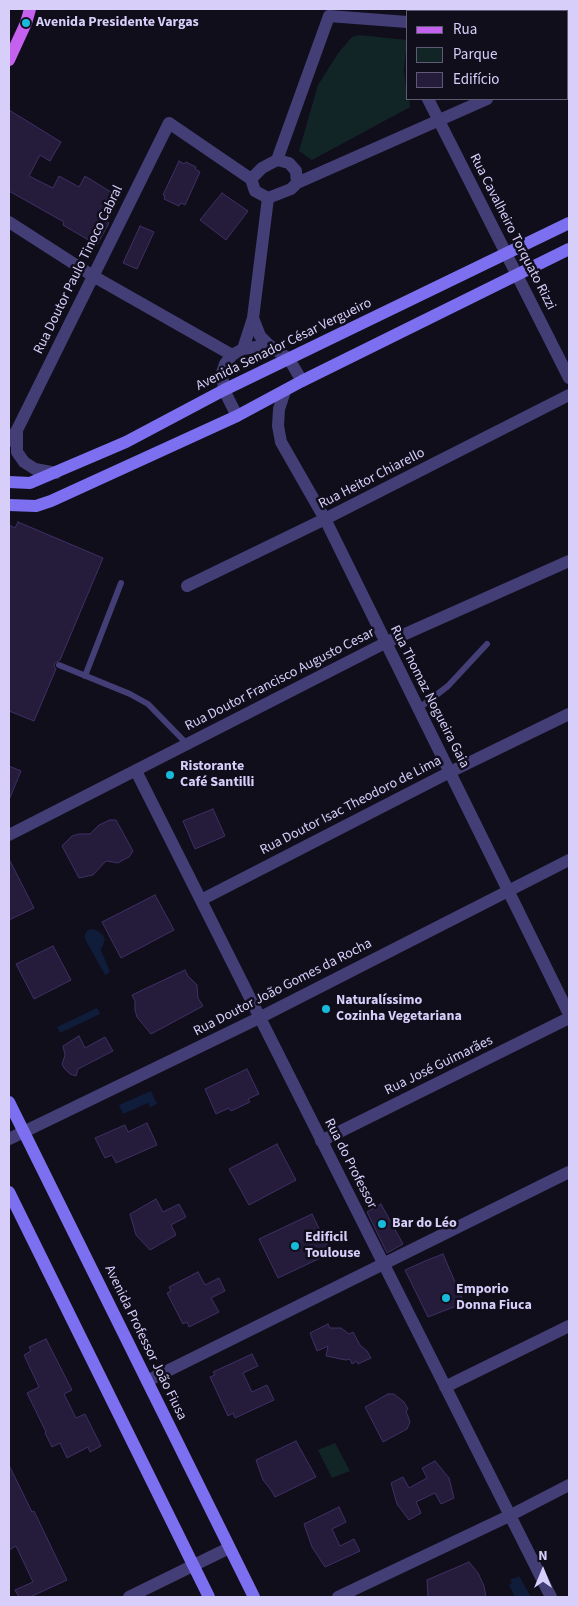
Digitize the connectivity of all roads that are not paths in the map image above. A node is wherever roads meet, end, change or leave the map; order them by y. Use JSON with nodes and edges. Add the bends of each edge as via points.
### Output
{"nodes":[{"id":1,"x":30,"y":9,"type":"edge"},
{"id":2,"x":330,"y":12,"type":"edge"},
{"id":3,"x":406,"y":22,"type":"edge"},
{"id":4,"x":9,"y":60,"type":"edge"},
{"id":5,"x":428,"y":100,"type":"edge"},
{"id":6,"x":485,"y":100,"type":"edge"},
{"id":7,"x":439,"y":121,"type":"junction"},
{"id":8,"x":277,"y":160,"type":"junction"},
{"id":9,"x":252,"y":179,"type":"junction"},
{"id":10,"x":297,"y":184,"type":"junction"},
{"id":11,"x":268,"y":198,"type":"junction"},
{"id":12,"x":9,"y":222,"type":"edge"},
{"id":13,"x":569,"y":222,"type":"edge"},
{"id":14,"x":569,"y":249,"type":"edge"},
{"id":15,"x":506,"y":254,"type":"junction"},
{"id":16,"x":93,"y":276,"type":"junction"},
{"id":17,"x":517,"y":276,"type":"junction"},
{"id":18,"x":253,"y":318,"type":"junction"},
{"id":19,"x":270,"y":345,"type":"junction"},
{"id":20,"x":238,"y":352,"type":"junction"},
{"id":21,"x":289,"y":358,"type":"junction"},
{"id":22,"x":569,"y":378,"type":"edge"},
{"id":23,"x":302,"y":381,"type":"junction"},
{"id":24,"x":224,"y":390,"type":"junction"},
{"id":25,"x":284,"y":391,"type":"junction"},
{"id":26,"x":569,"y":395,"type":"edge"},
{"id":27,"x":237,"y":416,"type":"junction"},
{"id":28,"x":17,"y":430,"type":"junction"},
{"id":29,"x":9,"y":442,"type":"edge"},
{"id":30,"x":126,"y":442,"type":"junction"},
{"id":31,"x":136,"y":462,"type":"junction"},
{"id":32,"x":56,"y":472,"type":"junction"},
{"id":33,"x":9,"y":482,"type":"edge"},
{"id":34,"x":9,"y":505,"type":"edge"},
{"id":35,"x":325,"y":519,"type":"junction"},
{"id":36,"x":569,"y":561,"type":"edge"},
{"id":37,"x":121,"y":583,"type":"dead end"},
{"id":38,"x":187,"y":586,"type":"dead end"},
{"id":39,"x":385,"y":643,"type":"junction"},
{"id":40,"x":487,"y":644,"type":"dead end"},
{"id":41,"x":59,"y":665,"type":"dead end"},
{"id":42,"x":85,"y":676,"type":"junction"},
{"id":43,"x":418,"y":709,"type":"junction"},
{"id":44,"x":569,"y":714,"type":"edge"},
{"id":45,"x":188,"y":744,"type":"junction"},
{"id":46,"x":136,"y":771,"type":"junction"},
{"id":47,"x":450,"y":772,"type":"junction"},
{"id":48,"x":9,"y":835,"type":"edge"},
{"id":49,"x":569,"y":860,"type":"edge"},
{"id":50,"x":508,"y":890,"type":"junction"},
{"id":51,"x":201,"y":900,"type":"junction"},
{"id":52,"x":569,"y":1014,"type":"edge"},
{"id":53,"x":260,"y":1018,"type":"junction"},
{"id":54,"x":569,"y":1018,"type":"edge"},
{"id":55,"x":9,"y":1102,"type":"edge"},
{"id":56,"x":23,"y":1131,"type":"junction"},
{"id":57,"x":9,"y":1139,"type":"edge"},
{"id":58,"x":321,"y":1141,"type":"junction"},
{"id":59,"x":569,"y":1172,"type":"edge"},
{"id":60,"x":9,"y":1192,"type":"edge"},
{"id":61,"x":383,"y":1264,"type":"junction"},
{"id":62,"x":569,"y":1326,"type":"edge"},
{"id":63,"x":147,"y":1381,"type":"junction"},
{"id":64,"x":445,"y":1387,"type":"junction"},
{"id":65,"x":569,"y":1485,"type":"edge"},
{"id":66,"x":510,"y":1516,"type":"junction"},
{"id":67,"x":229,"y":1548,"type":"junction"},
{"id":68,"x":193,"y":1565,"type":"junction"},
{"id":69,"x":130,"y":1597,"type":"edge"},
{"id":70,"x":209,"y":1597,"type":"edge"},
{"id":71,"x":254,"y":1597,"type":"edge"},
{"id":72,"x":338,"y":1597,"type":"edge"},
{"id":73,"x":551,"y":1597,"type":"edge"}],
"edges":[{"from":1,"to":4,"type":"main road"},
{"from":2,"to":3,"type":"street"},
{"from":2,"to":8,"type":"street"},
{"from":5,"to":7,"type":"street","name":"Rua Cavalheiro Torquato Rizzi"},
{"from":6,"to":7,"type":"street"},
{"from":7,"to":10,"type":"street"},
{"from":7,"to":15,"type":"street","name":"Rua Cavalheiro Torquato Rizzi"},
{"from":8,"to":9,"type":"street","via":[[262,168]]},
{"from":8,"to":10,"type":"street","via":[[289,163],[296,171]]},
{"from":9,"to":11,"type":"street","via":[[255,191]]},
{"from":9,"to":16,"type":"street","name":"Rua Doutor Paulo Tinoco Cabral","via":[[169,123]]},
{"from":10,"to":11,"type":"street","via":[[292,190]]},
{"from":11,"to":18,"type":"street"},
{"from":12,"to":16,"type":"street"},
{"from":13,"to":15,"type":"street","name":"Avenida Senador César Vergueiro"},
{"from":14,"to":17,"type":"street"},
{"from":15,"to":17,"type":"street","name":"Rua Cavalheiro Torquato Rizzi"},
{"from":15,"to":21,"type":"street","name":"Avenida Senador César Vergueiro"},
{"from":16,"to":20,"type":"street"},
{"from":16,"to":28,"type":"street","name":"Rua Doutor Paulo Tinoco Cabral"},
{"from":17,"to":22,"type":"street","name":"Rua Cavalheiro Torquato Rizzi"},
{"from":17,"to":23,"type":"street"},
{"from":18,"to":19,"type":"street","via":[[260,336]]},
{"from":18,"to":20,"type":"street"},
{"from":19,"to":20,"type":"street"},
{"from":19,"to":21,"type":"street"},
{"from":20,"to":24,"type":"street","via":[[224,364]]},
{"from":21,"to":23,"type":"street"},
{"from":21,"to":24,"type":"street","name":"Avenida Senador César Vergueiro"},
{"from":23,"to":25,"type":"street"},
{"from":24,"to":27,"type":"street"},
{"from":24,"to":30,"type":"street","name":"Avenida Senador César Vergueiro"},
{"from":25,"to":27,"type":"street"},
{"from":25,"to":35,"type":"street","name":"Rua Thomaz Nogueira Gaia","via":[[278,409],[281,442]]},
{"from":26,"to":35,"type":"street","name":"Rua Heitor Chiarello"},
{"from":27,"to":31,"type":"street"},
{"from":28,"to":29,"type":"street","name":"Rua Doutor Paulo Tinoco Cabral"},
{"from":28,"to":32,"type":"street","via":[[17,452],[24,462],[35,469]]},
{"from":30,"to":31,"type":"street"},
{"from":30,"to":32,"type":"street","name":"Avenida Senador César Vergueiro"},
{"from":31,"to":34,"type":"street","via":[[36,506]]},
{"from":32,"to":33,"type":"street","name":"Avenida Senador César Vergueiro","via":[[30,483]]},
{"from":35,"to":38,"type":"street","name":"Rua Heitor Chiarello"},
{"from":35,"to":39,"type":"street","name":"Rua Thomaz Nogueira Gaia"},
{"from":36,"to":39,"type":"street","name":"Rua Doutor Francisco Augusto Cesar"},
{"from":37,"to":42,"type":"lane"},
{"from":39,"to":43,"type":"street","name":"Rua Thomaz Nogueira Gaia"},
{"from":39,"to":45,"type":"street","name":"Rua Doutor Francisco Augusto Cesar"},
{"from":40,"to":43,"type":"lane","via":[[448,686]]},
{"from":41,"to":42,"type":"lane"},
{"from":42,"to":45,"type":"lane","via":[[148,704]]},
{"from":43,"to":47,"type":"street","name":"Rua Thomaz Nogueira Gaia"},
{"from":44,"to":47,"type":"street","name":"Rua Doutor Isac Theodoro de Lima"},
{"from":45,"to":46,"type":"street","name":"Rua Doutor Francisco Augusto Cesar"},
{"from":46,"to":48,"type":"street","name":"Rua Doutor Francisco Augusto Cesar"},
{"from":46,"to":51,"type":"street","name":"Rua do Professor"},
{"from":47,"to":50,"type":"street","name":"Rua Thomaz Nogueira Gaia"},
{"from":47,"to":51,"type":"street","name":"Rua Doutor Isac Theodoro de Lima"},
{"from":49,"to":50,"type":"street","name":"Rua Doutor João Gomes da Rocha"},
{"from":50,"to":52,"type":"street","name":"Rua Thomaz Nogueira Gaia"},
{"from":50,"to":53,"type":"street","name":"Rua Doutor João Gomes da Rocha"},
{"from":51,"to":53,"type":"street","name":"Rua do Professor"},
{"from":53,"to":56,"type":"street","name":"Rua Doutor João Gomes da Rocha"},
{"from":53,"to":58,"type":"street","name":"Rua do Professor"},
{"from":54,"to":58,"type":"street","name":"Rua José Guimarães"},
{"from":55,"to":56,"type":"street","name":"Avenida Professor João Fiusa"},
{"from":56,"to":57,"type":"street","name":"Rua Doutor João Gomes da Rocha"},
{"from":56,"to":63,"type":"street","name":"Avenida Professor João Fiusa"},
{"from":58,"to":61,"type":"street","name":"Rua do Professor"},
{"from":59,"to":61,"type":"street"},
{"from":60,"to":68,"type":"street"},
{"from":61,"to":63,"type":"street"},
{"from":61,"to":64,"type":"street","name":"Rua do Professor"},
{"from":62,"to":64,"type":"street"},
{"from":63,"to":67,"type":"street","name":"Avenida Professor João Fiusa"},
{"from":64,"to":66,"type":"street","name":"Rua do Professor"},
{"from":65,"to":66,"type":"street"},
{"from":66,"to":72,"type":"street"},
{"from":66,"to":73,"type":"street","name":"Rua do Professor"},
{"from":67,"to":68,"type":"street"},
{"from":67,"to":71,"type":"street","name":"Avenida Professor João Fiusa"},
{"from":68,"to":69,"type":"street"},
{"from":68,"to":70,"type":"street"}]}
